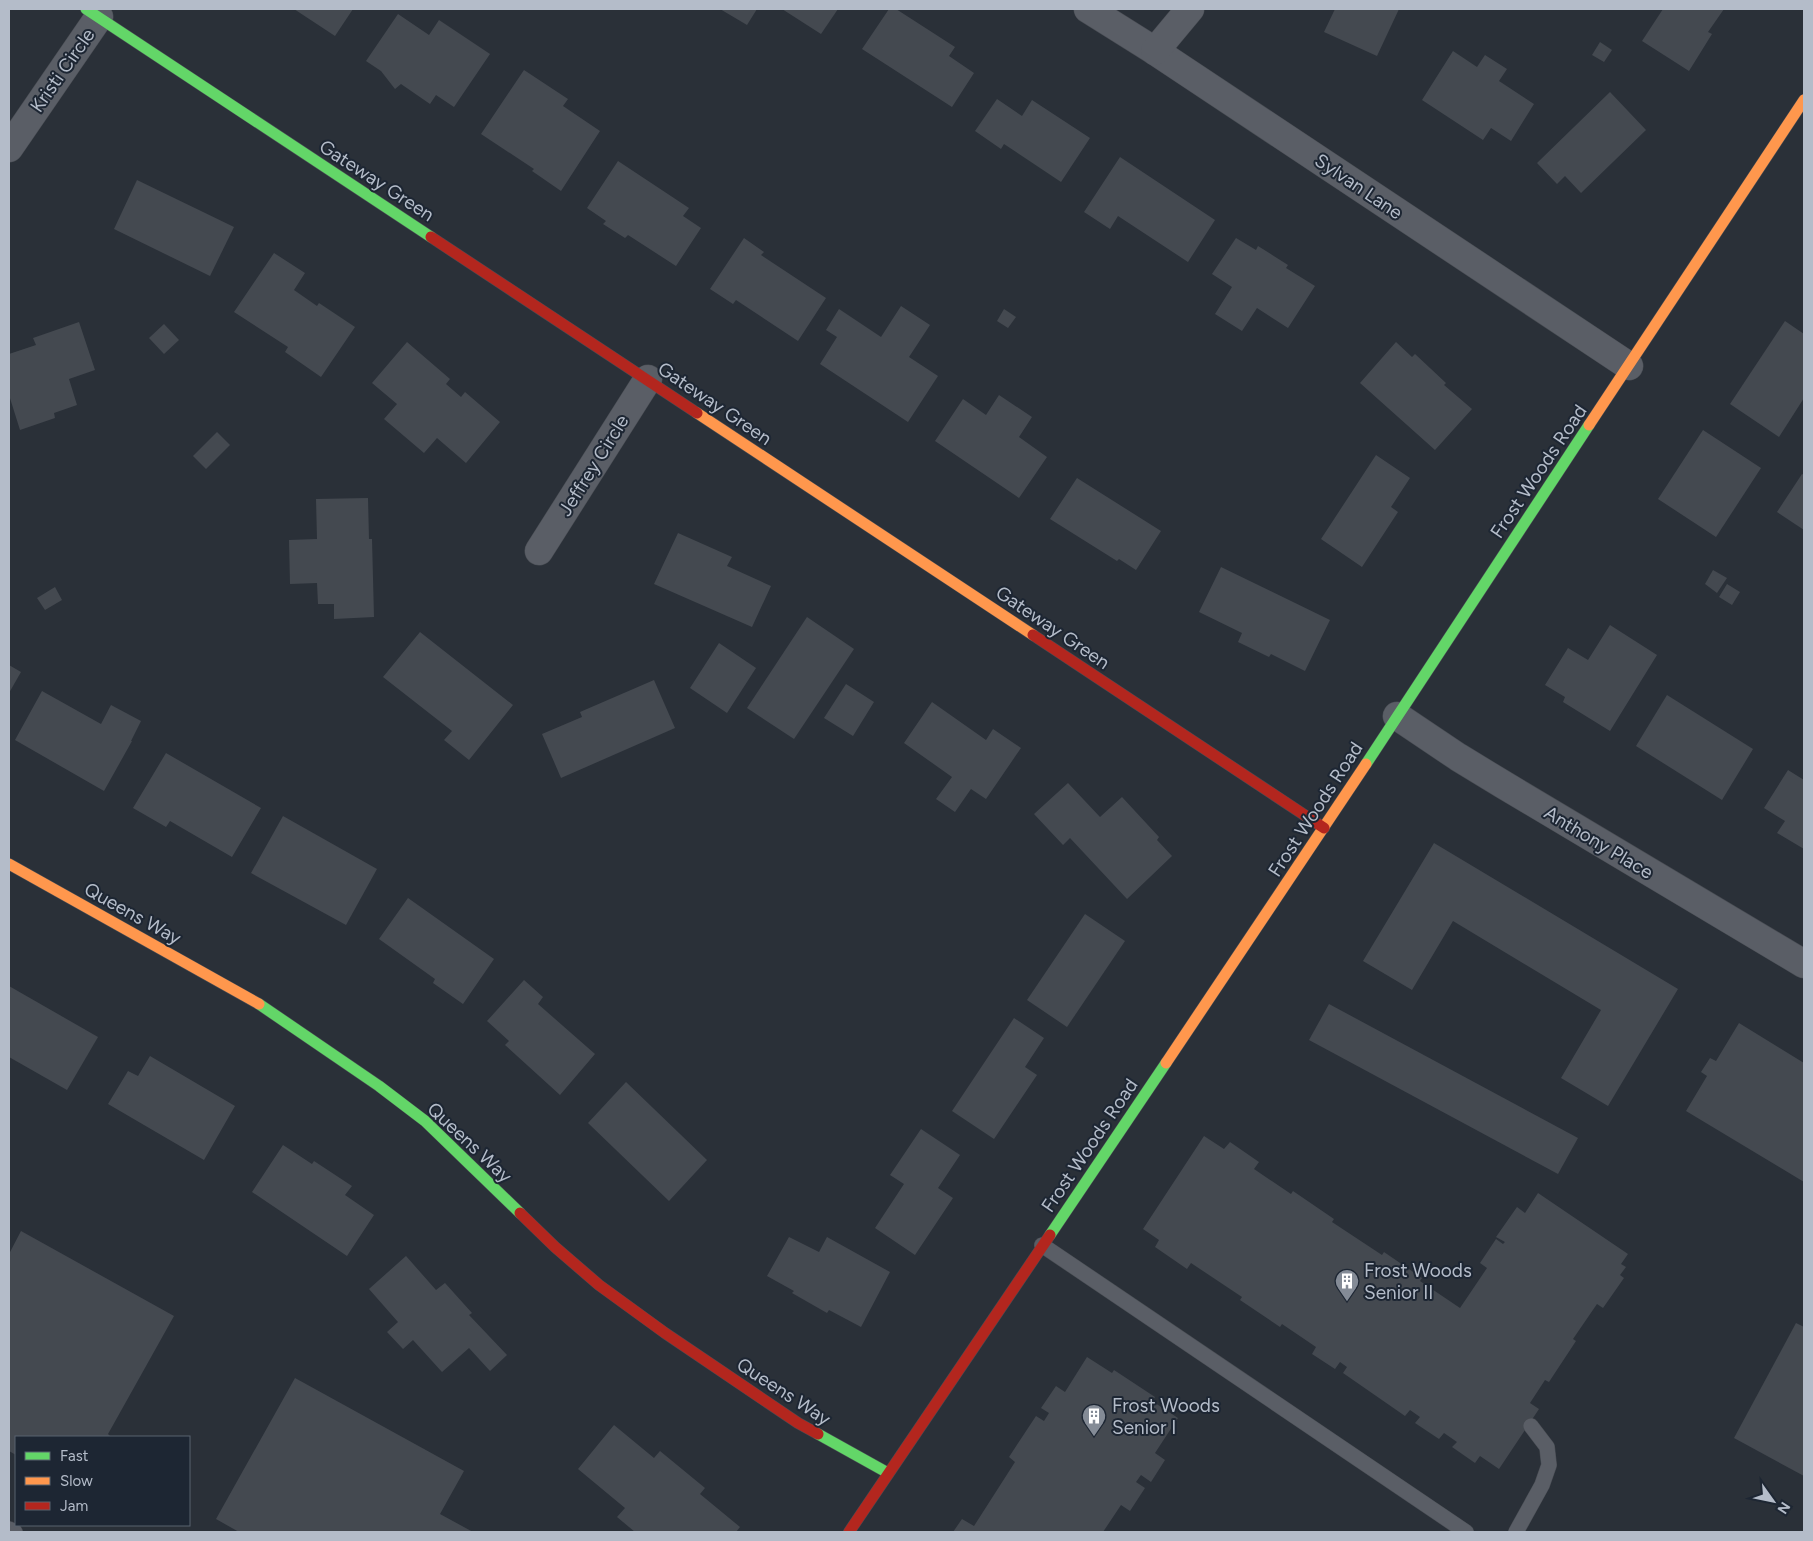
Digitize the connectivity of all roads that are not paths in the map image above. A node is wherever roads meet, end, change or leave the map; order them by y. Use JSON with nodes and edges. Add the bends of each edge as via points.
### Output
{"nodes":[{"id":1,"x":1088,"y":9,"type":"edge"},
{"id":2,"x":1190,"y":9,"type":"edge"},
{"id":3,"x":92,"y":13,"type":"edge"},
{"id":4,"x":1155,"y":51,"type":"junction"},
{"id":5,"x":1804,"y":100,"type":"edge"},
{"id":6,"x":9,"y":148,"type":"edge"},
{"id":7,"x":1629,"y":366,"type":"junction"},
{"id":8,"x":648,"y":379,"type":"junction"},
{"id":9,"x":538,"y":551,"type":"dead end"},
{"id":10,"x":1397,"y":716,"type":"junction"},
{"id":11,"x":1324,"y":828,"type":"junction"},
{"id":12,"x":9,"y":864,"type":"edge"},
{"id":13,"x":1804,"y":964,"type":"edge"},
{"id":14,"x":1042,"y":1245,"type":"junction"},
{"id":15,"x":1531,"y":1426,"type":"dead end"},
{"id":16,"x":888,"y":1473,"type":"junction"},
{"id":17,"x":9,"y":1529,"type":"edge"},
{"id":18,"x":14,"y":1532,"type":"edge"},
{"id":19,"x":849,"y":1532,"type":"edge"},
{"id":20,"x":1466,"y":1532,"type":"edge"},
{"id":21,"x":1516,"y":1532,"type":"edge"}],
"edges":[{"from":1,"to":4,"type":"street","name":"Sylvan Lane"},
{"from":2,"to":4,"type":"street"},
{"from":3,"to":6,"type":"street","name":"Kristi Circle"},
{"from":3,"to":8,"type":"street","name":"Gateway Green"},
{"from":4,"to":7,"type":"street","name":"Sylvan Lane"},
{"from":5,"to":7,"type":"street","name":"Frost Woods Road"},
{"from":7,"to":10,"type":"street","name":"Frost Woods Road"},
{"from":8,"to":9,"type":"street","name":"Jeffrey Circle"},
{"from":8,"to":11,"type":"street","name":"Gateway Green"},
{"from":10,"to":11,"type":"street","name":"Frost Woods Road"},
{"from":10,"to":13,"type":"street","name":"Anthony Place","via":[[1504,785]]},
{"from":11,"to":14,"type":"street","name":"Frost Woods Road"},
{"from":12,"to":16,"type":"street","name":"Queens Way","via":[[251,999],[379,1086],[425,1121],[555,1247],[599,1285],[798,1423]]},
{"from":14,"to":16,"type":"street","name":"Frost Woods Road"},
{"from":14,"to":20,"type":"lane"},
{"from":15,"to":21,"type":"lane","via":[[1547,1447],[1549,1465]]},
{"from":16,"to":19,"type":"street","name":"Frost Woods Road"},
{"from":17,"to":18,"type":"lane"}]}
